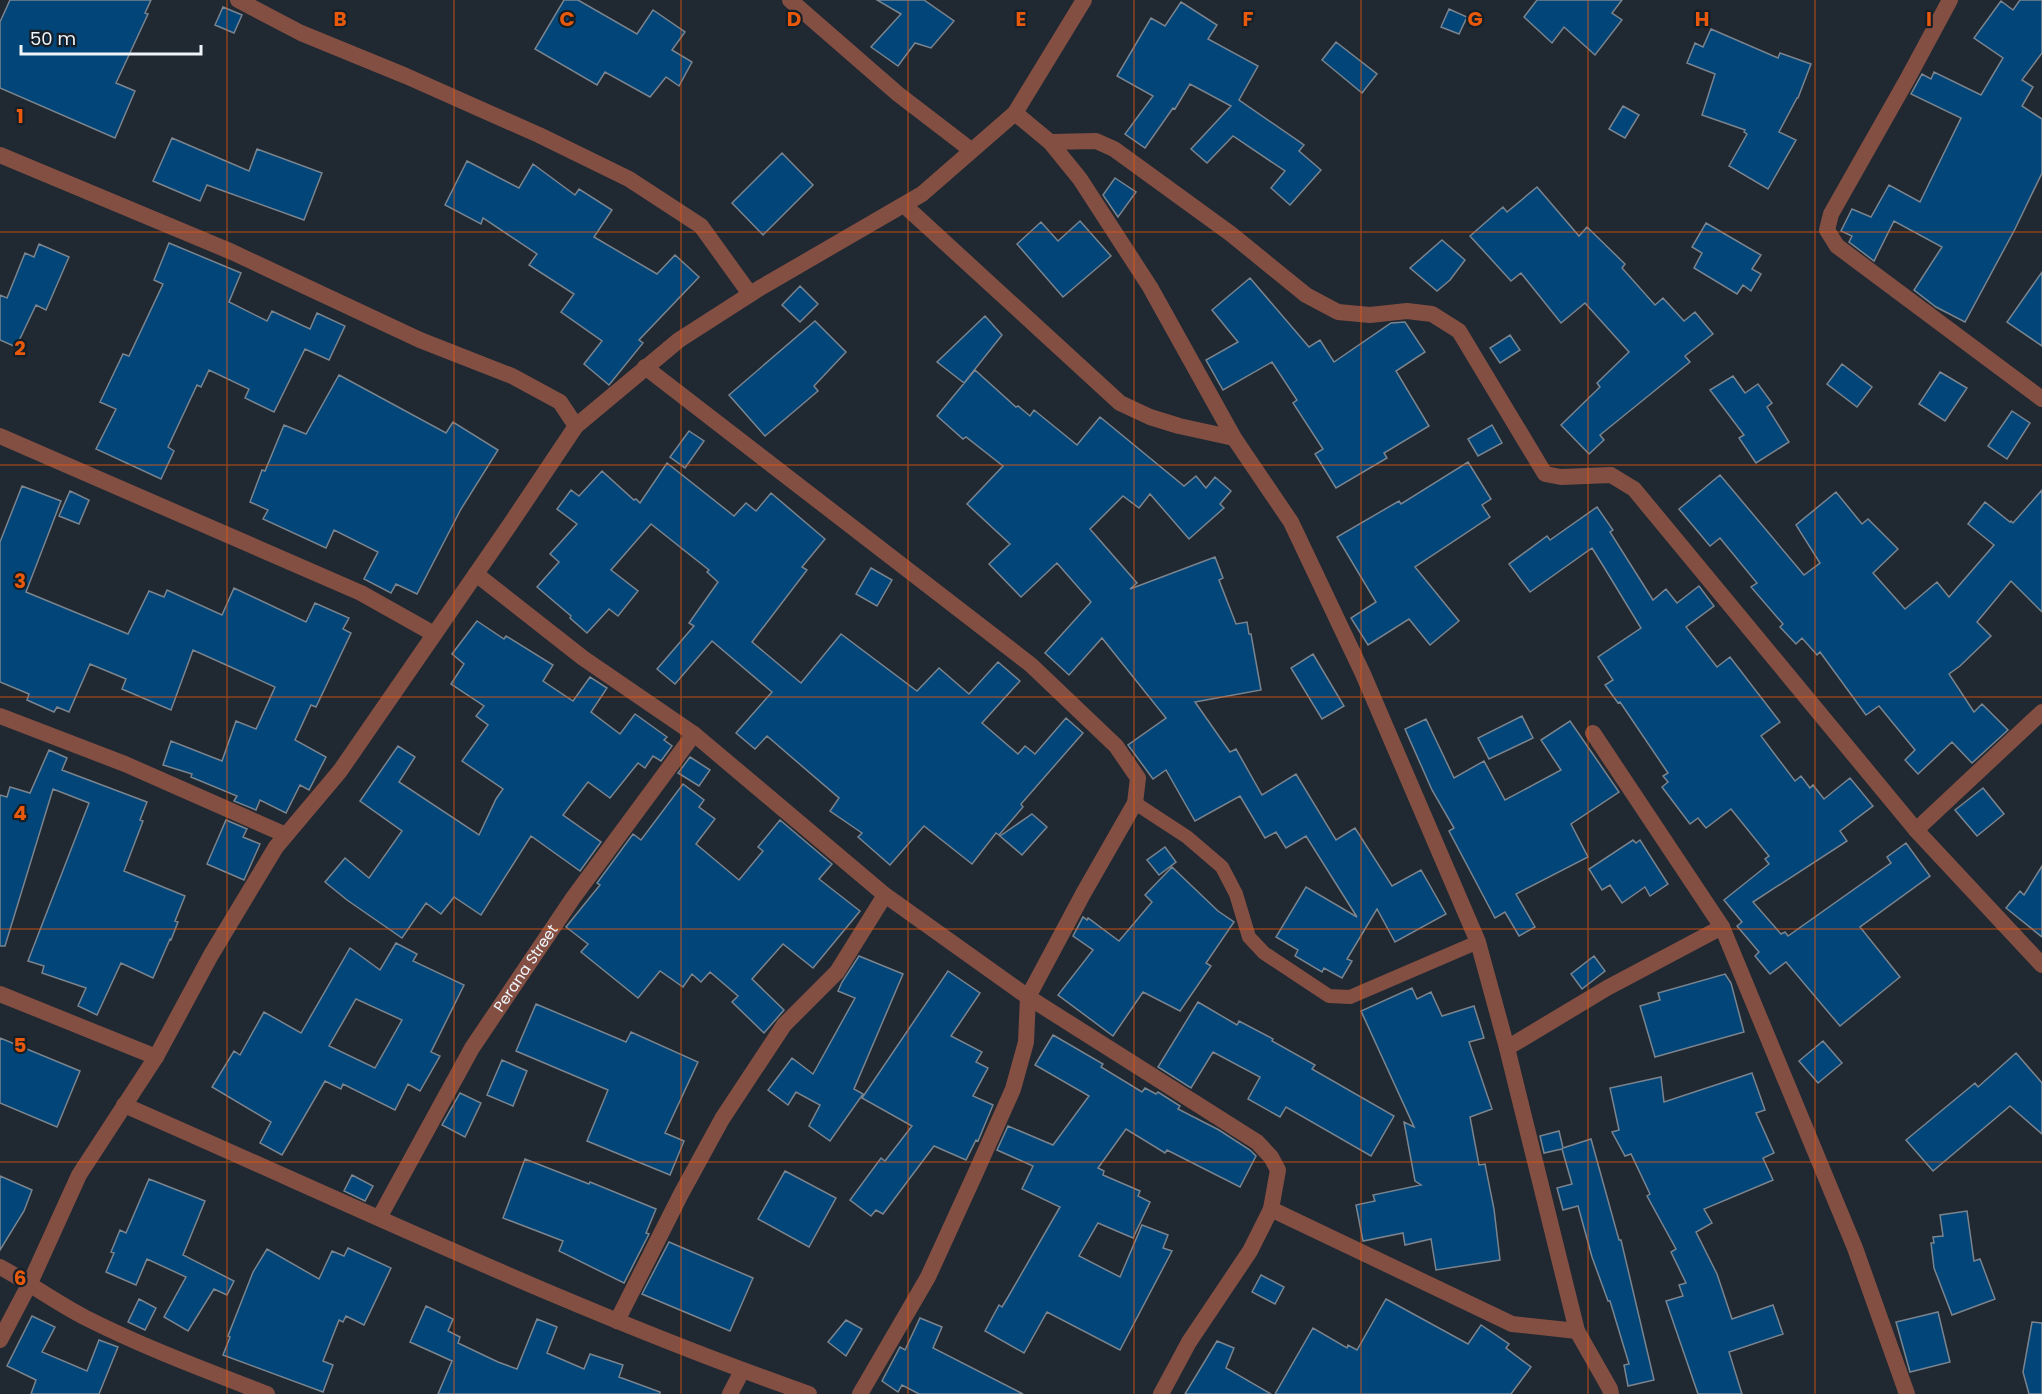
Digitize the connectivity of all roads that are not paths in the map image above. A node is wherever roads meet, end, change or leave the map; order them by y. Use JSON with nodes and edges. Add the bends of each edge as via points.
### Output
{"nodes":[{"id":1,"x":238,"y":0,"type":"edge"},
{"id":2,"x":790,"y":0,"type":"edge"},
{"id":3,"x":1084,"y":0,"type":"edge"},
{"id":4,"x":1950,"y":0,"type":"edge"},
{"id":5,"x":1015,"y":113,"type":"junction"},
{"id":6,"x":1050,"y":142,"type":"junction"},
{"id":7,"x":971,"y":150,"type":"junction"},
{"id":8,"x":0,"y":155,"type":"edge"},
{"id":9,"x":904,"y":205,"type":"junction"},
{"id":10,"x":750,"y":294,"type":"junction"},
{"id":11,"x":645,"y":367,"type":"junction"},
{"id":12,"x":2042,"y":399,"type":"edge"},
{"id":13,"x":576,"y":426,"type":"junction"},
{"id":14,"x":0,"y":436,"type":"edge"},
{"id":15,"x":1234,"y":438,"type":"junction"},
{"id":16,"x":476,"y":574,"type":"junction"},
{"id":17,"x":434,"y":634,"type":"junction"},
{"id":18,"x":2042,"y":712,"type":"edge"},
{"id":19,"x":0,"y":716,"type":"edge"},
{"id":20,"x":1593,"y":733,"type":"dead end"},
{"id":21,"x":694,"y":734,"type":"junction"},
{"id":22,"x":1135,"y":803,"type":"junction"},
{"id":23,"x":1916,"y":830,"type":"junction"},
{"id":24,"x":286,"y":835,"type":"junction"},
{"id":25,"x":885,"y":895,"type":"junction"},
{"id":26,"x":1722,"y":927,"type":"junction"},
{"id":27,"x":1478,"y":942,"type":"junction"},
{"id":28,"x":2042,"y":965,"type":"edge"},
{"id":29,"x":0,"y":994,"type":"edge"},
{"id":30,"x":1028,"y":997,"type":"junction"},
{"id":31,"x":1507,"y":1048,"type":"junction"},
{"id":32,"x":156,"y":1057,"type":"junction"},
{"id":33,"x":124,"y":1105,"type":"junction"},
{"id":34,"x":1271,"y":1209,"type":"junction"},
{"id":35,"x":379,"y":1218,"type":"junction"},
{"id":36,"x":0,"y":1267,"type":"edge"},
{"id":37,"x":30,"y":1283,"type":"junction"},
{"id":38,"x":617,"y":1321,"type":"junction"},
{"id":39,"x":1577,"y":1330,"type":"junction"},
{"id":40,"x":0,"y":1340,"type":"edge"},
{"id":41,"x":742,"y":1371,"type":"junction"},
{"id":42,"x":267,"y":1394,"type":"edge"},
{"id":43,"x":730,"y":1394,"type":"edge"},
{"id":44,"x":809,"y":1394,"type":"edge"},
{"id":45,"x":860,"y":1394,"type":"edge"},
{"id":46,"x":1161,"y":1394,"type":"edge"},
{"id":47,"x":1611,"y":1394,"type":"edge"},
{"id":48,"x":1907,"y":1394,"type":"edge"}],
"edges":[{"from":1,"to":10,"type":"street","via":[[300,33],[406,76],[629,179],[701,225]]},
{"from":2,"to":7,"type":"street","via":[[898,94]]},
{"from":3,"to":5,"type":"street"},
{"from":4,"to":12,"type":"street","via":[[1831,214],[1827,230],[1837,246]]},
{"from":5,"to":6,"type":"street"},
{"from":5,"to":7,"type":"street"},
{"from":6,"to":15,"type":"street","via":[[1080,179],[1150,287]]},
{"from":6,"to":23,"type":"street","via":[[1096,141],[1114,148],[1306,295],[1338,312],[1370,315],[1407,310],[1432,314],[1459,331],[1545,474],[1611,475],[1634,489]]},
{"from":7,"to":9,"type":"street"},
{"from":8,"to":13,"type":"street","via":[[512,376],[560,402]]},
{"from":9,"to":10,"type":"street"},
{"from":9,"to":15,"type":"street","via":[[1120,403],[1179,426]]},
{"from":10,"to":11,"type":"street"},
{"from":11,"to":13,"type":"street"},
{"from":11,"to":22,"type":"street","via":[[1031,664],[1116,746],[1138,778]]},
{"from":13,"to":16,"type":"street"},
{"from":14,"to":17,"type":"street","via":[[361,593]]},
{"from":15,"to":27,"type":"street","via":[[1291,522],[1363,674]]},
{"from":16,"to":17,"type":"street"},
{"from":16,"to":21,"type":"street","via":[[583,658]]},
{"from":17,"to":24,"type":"street","via":[[340,771]]},
{"from":18,"to":23,"type":"street"},
{"from":19,"to":24,"type":"street","via":[[126,764]]},
{"from":20,"to":26,"type":"street"},
{"from":21,"to":25,"type":"street"},
{"from":21,"to":35,"type":"street","name":"Perana Street","via":[[573,898],[472,1048]]},
{"from":22,"to":27,"type":"lane","via":[[1187,837],[1222,867],[1236,894],[1249,937],[1264,953],[1329,996],[1350,997]]},
{"from":22,"to":30,"type":"street"},
{"from":23,"to":28,"type":"street"},
{"from":24,"to":32,"type":"street","via":[[211,955]]},
{"from":25,"to":30,"type":"street"},
{"from":25,"to":38,"type":"street","via":[[837,972],[784,1024],[722,1119]]},
{"from":26,"to":31,"type":"street","via":[[1607,988]]},
{"from":26,"to":48,"type":"street","via":[[1855,1248]]},
{"from":27,"to":31,"type":"street"},
{"from":29,"to":32,"type":"street"},
{"from":30,"to":34,"type":"street","via":[[1257,1142],[1278,1170]]},
{"from":30,"to":45,"type":"street","via":[[1026,1042],[1012,1089],[928,1277]]},
{"from":31,"to":39,"type":"street"},
{"from":32,"to":33,"type":"street"},
{"from":33,"to":35,"type":"street"},
{"from":33,"to":37,"type":"street","via":[[79,1174]]},
{"from":34,"to":39,"type":"street","via":[[1512,1324]]},
{"from":34,"to":46,"type":"street","via":[[1250,1251],[1189,1342]]},
{"from":35,"to":38,"type":"street"},
{"from":36,"to":37,"type":"street"},
{"from":37,"to":40,"type":"street"},
{"from":37,"to":42,"type":"street","via":[[93,1321]]},
{"from":38,"to":41,"type":"street"},
{"from":39,"to":47,"type":"street"},
{"from":41,"to":43,"type":"street"},
{"from":41,"to":44,"type":"street"}]}
